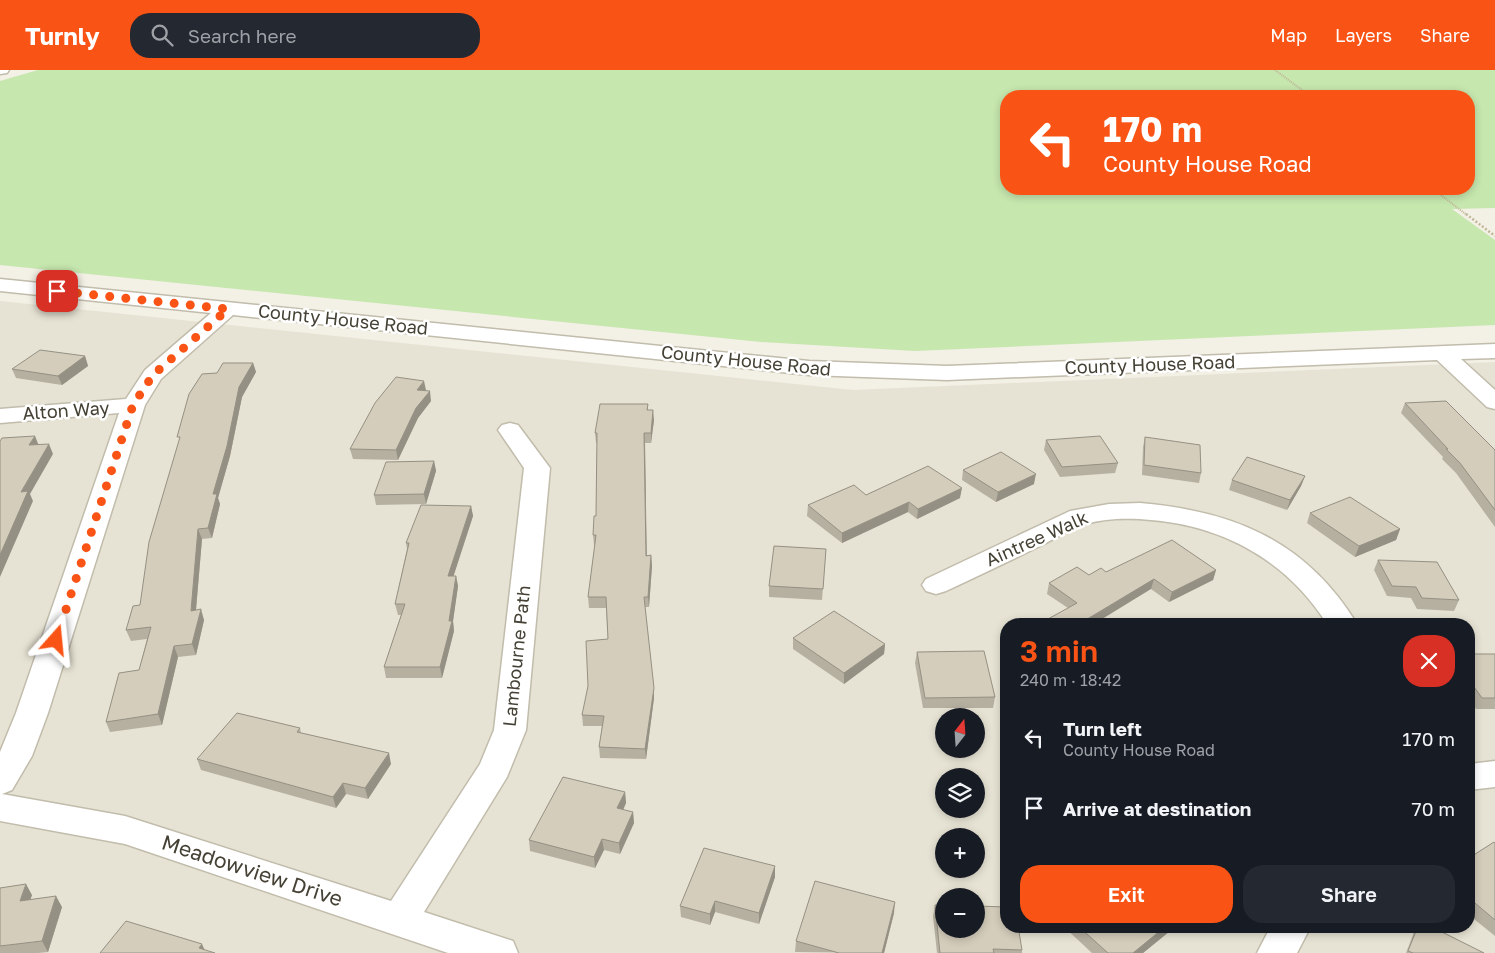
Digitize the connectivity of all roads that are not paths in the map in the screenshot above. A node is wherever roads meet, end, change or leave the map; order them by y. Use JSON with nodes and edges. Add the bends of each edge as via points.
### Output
{"nodes":[{"id":1,"x":0,"y":285,"type":"edge"},
{"id":2,"x":228,"y":309,"type":"junction"},
{"id":3,"x":1495,"y":351,"type":"edge"},
{"id":4,"x":1442,"y":353,"type":"junction"},
{"id":5,"x":1495,"y":402,"type":"edge"},
{"id":6,"x":133,"y":405,"type":"junction"},
{"id":7,"x":0,"y":416,"type":"edge"},
{"id":8,"x":510,"y":430,"type":"dead end"},
{"id":9,"x":936,"y":585,"type":"dead end"},
{"id":10,"x":1338,"y":618,"type":"edge"},
{"id":11,"x":1495,"y":774,"type":"edge"},
{"id":12,"x":1475,"y":776,"type":"edge"},
{"id":13,"x":0,"y":781,"type":"edge"},
{"id":14,"x":0,"y":807,"type":"edge"},
{"id":15,"x":399,"y":920,"type":"junction"},
{"id":16,"x":1288,"y":933,"type":"edge"},
{"id":17,"x":499,"y":953,"type":"edge"},
{"id":18,"x":1276,"y":953,"type":"edge"}],
"edges":[{"from":1,"to":2,"type":"street","name":"County House Road"},
{"from":2,"to":4,"type":"street","name":"County House Road","via":[[875,372],[1006,371]]},
{"from":2,"to":6,"type":"street","via":[[153,375]]},
{"from":3,"to":4,"type":"street","name":"County House Road"},
{"from":4,"to":5,"type":"street"},
{"from":6,"to":7,"type":"street","name":"Alton Way"},
{"from":6,"to":13,"type":"street","via":[[32,713],[15,756]]},
{"from":8,"to":15,"type":"street","name":"Lambourne Path","via":[[537,468],[510,730],[495,768]]},
{"from":9,"to":10,"type":"street","name":"Aintree Walk","via":[[1078,517],[1100,512],[1149,511],[1216,524],[1272,550],[1310,581]]},
{"from":11,"to":12,"type":"street"},
{"from":14,"to":15,"type":"street","name":"Meadowview Drive","via":[[125,830]]},
{"from":15,"to":17,"type":"street","name":"Meadowview Drive"},
{"from":16,"to":18,"type":"street"}]}
